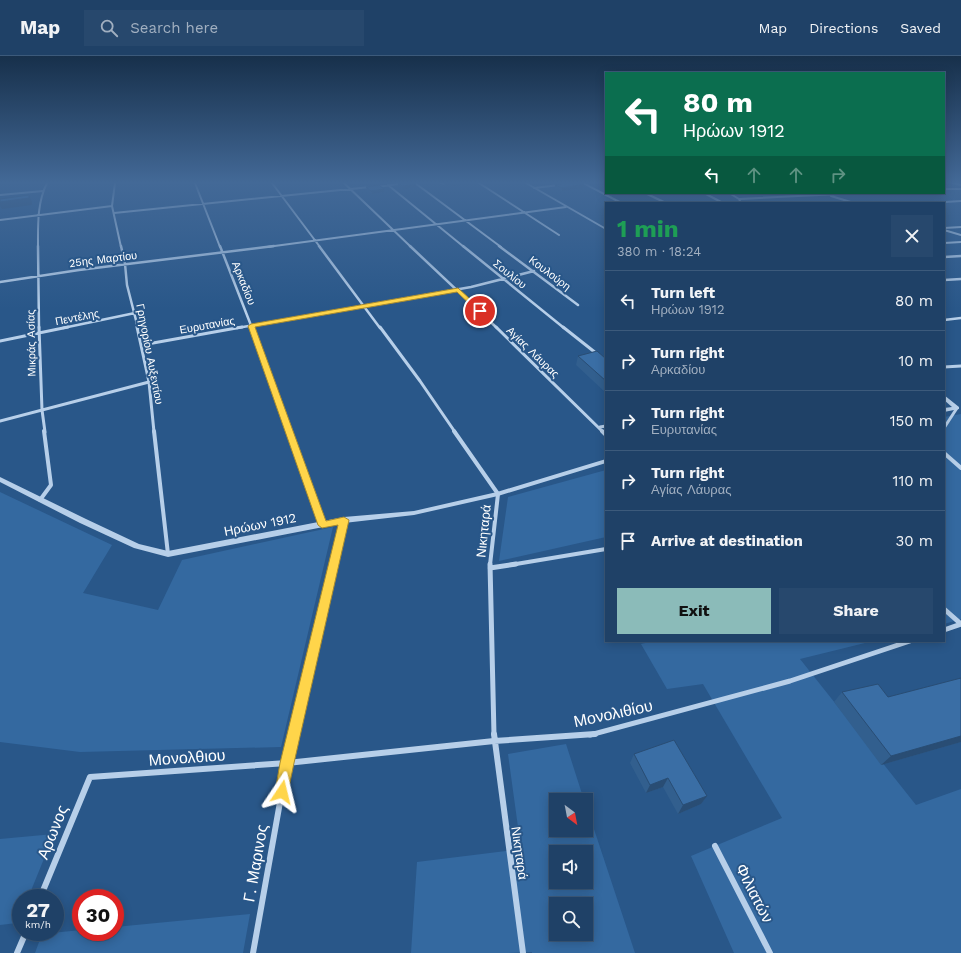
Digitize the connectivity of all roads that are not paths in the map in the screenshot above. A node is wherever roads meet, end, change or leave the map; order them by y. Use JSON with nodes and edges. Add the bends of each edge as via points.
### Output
{"nodes":[{"id":1,"x":38,"y":225,"type":"edge"},
{"id":2,"x":117,"y":225,"type":"edge"},
{"id":3,"x":211,"y":225,"type":"edge"},
{"id":4,"x":302,"y":225,"type":"edge"},
{"id":5,"x":386,"y":225,"type":"edge"},
{"id":6,"x":430,"y":225,"type":"edge"},
{"id":7,"x":436,"y":225,"type":"edge"},
{"id":8,"x":472,"y":225,"type":"edge"},
{"id":9,"x":544,"y":225,"type":"edge"},
{"id":10,"x":961,"y":227,"type":"edge"},
{"id":11,"x":945,"y":229,"type":"edge"},
{"id":12,"x":945,"y":229,"type":"edge"},
{"id":13,"x":392,"y":231,"type":"junction"},
{"id":14,"x":559,"y":235,"type":"dead end"},
{"id":15,"x":961,"y":235,"type":"edge"},
{"id":16,"x":314,"y":241,"type":"junction"},
{"id":17,"x":961,"y":242,"type":"edge"},
{"id":18,"x":945,"y":243,"type":"edge"},
{"id":19,"x":222,"y":253,"type":"junction"},
{"id":20,"x":961,"y":256,"type":"edge"},
{"id":21,"x":945,"y":257,"type":"edge"},
{"id":22,"x":125,"y":264,"type":"junction"},
{"id":23,"x":534,"y":270,"type":"junction"},
{"id":24,"x":39,"y":276,"type":"junction"},
{"id":25,"x":961,"y":279,"type":"edge"},
{"id":26,"x":504,"y":280,"type":"junction"},
{"id":27,"x":945,"y":280,"type":"edge"},
{"id":28,"x":0,"y":282,"type":"edge"},
{"id":29,"x":458,"y":290,"type":"junction"},
{"id":30,"x":364,"y":305,"type":"junction"},
{"id":31,"x":578,"y":305,"type":"dead end"},
{"id":32,"x":134,"y":313,"type":"junction"},
{"id":33,"x":961,"y":318,"type":"edge"},
{"id":34,"x":945,"y":320,"type":"edge"},
{"id":35,"x":251,"y":326,"type":"junction"},
{"id":36,"x":39,"y":332,"type":"junction"},
{"id":37,"x":0,"y":340,"type":"edge"},
{"id":38,"x":142,"y":345,"type":"junction"},
{"id":39,"x":604,"y":358,"type":"edge"},
{"id":40,"x":961,"y":366,"type":"edge"},
{"id":41,"x":945,"y":367,"type":"edge"},
{"id":42,"x":149,"y":382,"type":"junction"},
{"id":43,"x":945,"y":398,"type":"edge"},
{"id":44,"x":957,"y":408,"type":"junction"},
{"id":45,"x":42,"y":410,"type":"junction"},
{"id":46,"x":945,"y":410,"type":"edge"},
{"id":47,"x":0,"y":421,"type":"edge"},
{"id":48,"x":605,"y":426,"type":"edge"},
{"id":49,"x":600,"y":427,"type":"junction"},
{"id":50,"x":945,"y":427,"type":"edge"},
{"id":51,"x":605,"y":433,"type":"edge"},
{"id":52,"x":945,"y":454,"type":"edge"},
{"id":53,"x":605,"y":461,"type":"edge"},
{"id":54,"x":961,"y":468,"type":"edge"},
{"id":55,"x":0,"y":480,"type":"edge"},
{"id":56,"x":498,"y":494,"type":"junction"},
{"id":57,"x":40,"y":500,"type":"junction"},
{"id":58,"x":344,"y":520,"type":"junction"},
{"id":59,"x":322,"y":525,"type":"junction"},
{"id":60,"x":605,"y":549,"type":"edge"},
{"id":61,"x":168,"y":554,"type":"junction"},
{"id":62,"x":490,"y":568,"type":"junction"},
{"id":63,"x":945,"y":610,"type":"edge"},
{"id":64,"x":961,"y":624,"type":"edge"},
{"id":65,"x":945,"y":630,"type":"edge"},
{"id":66,"x":907,"y":642,"type":"edge"},
{"id":67,"x":494,"y":741,"type":"junction"},
{"id":68,"x":287,"y":763,"type":"junction"},
{"id":69,"x":90,"y":777,"type":"joint"},
{"id":70,"x":715,"y":846,"type":"dead end"},
{"id":71,"x":44,"y":889,"type":"edge"},
{"id":72,"x":22,"y":941,"type":"edge"},
{"id":73,"x":17,"y":953,"type":"edge"},
{"id":74,"x":253,"y":953,"type":"edge"},
{"id":75,"x":523,"y":953,"type":"edge"},
{"id":76,"x":770,"y":953,"type":"edge"}],
"edges":[{"from":1,"to":24,"type":"street","name":"Μικράς Ασίας"},
{"from":2,"to":22,"type":"street","name":"Γρηγορίου Αυξεντίου"},
{"from":3,"to":19,"type":"street","name":"Αρκαδίου"},
{"from":4,"to":16,"type":"street","name":"Νικηταρά"},
{"from":5,"to":13,"type":"street","name":"Αγίας Λάυρας"},
{"from":6,"to":13,"type":"street","name":"25ης Μαρτίου"},
{"from":7,"to":26,"type":"street","name":"Σουλίου"},
{"from":8,"to":23,"type":"street","name":"Κουλούρη"},
{"from":9,"to":14,"type":"street"},
{"from":10,"to":11,"type":"street"},
{"from":12,"to":15,"type":"street"},
{"from":13,"to":16,"type":"street","name":"25ης Μαρτίου"},
{"from":13,"to":29,"type":"street","name":"Αγίας Λάυρας"},
{"from":16,"to":19,"type":"street","name":"25ης Μαρτίου"},
{"from":16,"to":30,"type":"street","name":"Νικηταρά"},
{"from":17,"to":18,"type":"street"},
{"from":19,"to":22,"type":"street","name":"25ης Μαρτίου"},
{"from":19,"to":35,"type":"street","name":"Αρκαδίου"},
{"from":20,"to":21,"type":"street"},
{"from":22,"to":24,"type":"street","name":"25ης Μαρτίου"},
{"from":22,"to":32,"type":"street","name":"Γρηγορίου Αυξεντίου"},
{"from":23,"to":26,"type":"street","name":"Ευρυτανίας"},
{"from":23,"to":31,"type":"street","name":"Κουλούρη"},
{"from":24,"to":28,"type":"street","name":"25ης Μαρτίου"},
{"from":24,"to":36,"type":"street","name":"Μικράς Ασίας"},
{"from":25,"to":27,"type":"street"},
{"from":26,"to":29,"type":"street","name":"Ευρυτανίας"},
{"from":26,"to":39,"type":"street","name":"Σουλίου"},
{"from":29,"to":30,"type":"street","name":"Ευρυτανίας"},
{"from":29,"to":49,"type":"street","name":"Αγίας Λάυρας"},
{"from":30,"to":35,"type":"street","name":"Ευρυτανίας"},
{"from":30,"to":56,"type":"street","name":"Νικηταρά"},
{"from":32,"to":36,"type":"street","name":"Πεντέλης"},
{"from":32,"to":38,"type":"street","name":"Γρηγορίου Αυξεντίου"},
{"from":33,"to":34,"type":"street"},
{"from":35,"to":38,"type":"street","name":"Ευρυτανίας"},
{"from":35,"to":59,"type":"street","name":"Αρκαδίου"},
{"from":36,"to":37,"type":"street","name":"Πεντέλης"},
{"from":36,"to":45,"type":"street","name":"Μικράς Ασίας"},
{"from":38,"to":42,"type":"street","name":"Γρηγορίου Αυξεντίου"},
{"from":40,"to":41,"type":"street"},
{"from":42,"to":45,"type":"street"},
{"from":42,"to":61,"type":"street","name":"Γρηγορίου Αυξεντίου"},
{"from":43,"to":44,"type":"street"},
{"from":44,"to":46,"type":"street"},
{"from":44,"to":50,"type":"street"},
{"from":45,"to":47,"type":"street"},
{"from":45,"to":57,"type":"street","name":"Μικράς Ασίας","via":[[51,485]]},
{"from":48,"to":49,"type":"street"},
{"from":49,"to":51,"type":"street","name":"Αγίας Λάυρας"},
{"from":52,"to":54,"type":"street"},
{"from":53,"to":56,"type":"street","name":"Ηρώων 1912"},
{"from":55,"to":57,"type":"street","name":"Ηρώων 1912"},
{"from":56,"to":58,"type":"street","name":"Ηρώων 1912","via":[[414,513]]},
{"from":56,"to":62,"type":"street","name":"Νικηταρά"},
{"from":57,"to":61,"type":"street","name":"Ηρώων 1912","via":[[137,546]]},
{"from":58,"to":59,"type":"street","name":"Ηρώων 1912"},
{"from":58,"to":68,"type":"street","name":"Γ. Μαρινος"},
{"from":59,"to":61,"type":"street","name":"Ηρώων 1912"},
{"from":60,"to":62,"type":"street"},
{"from":62,"to":67,"type":"street","name":"Νικηταρά"},
{"from":63,"to":64,"type":"street"},
{"from":64,"to":65,"type":"street"},
{"from":66,"to":67,"type":"street","name":"Μονολιθίου","via":[[790,681],[592,735]]},
{"from":67,"to":68,"type":"street","name":"Μονολιθίου"},
{"from":67,"to":75,"type":"street","name":"Νικηταρά"},
{"from":68,"to":69,"type":"street","name":"Μονολθιου"},
{"from":68,"to":74,"type":"street","name":"Γ. Μαρινος"},
{"from":69,"to":71,"type":"street","name":"Αρωνος"},
{"from":70,"to":76,"type":"street","name":"Φιλιατών"},
{"from":72,"to":73,"type":"street"}]}
